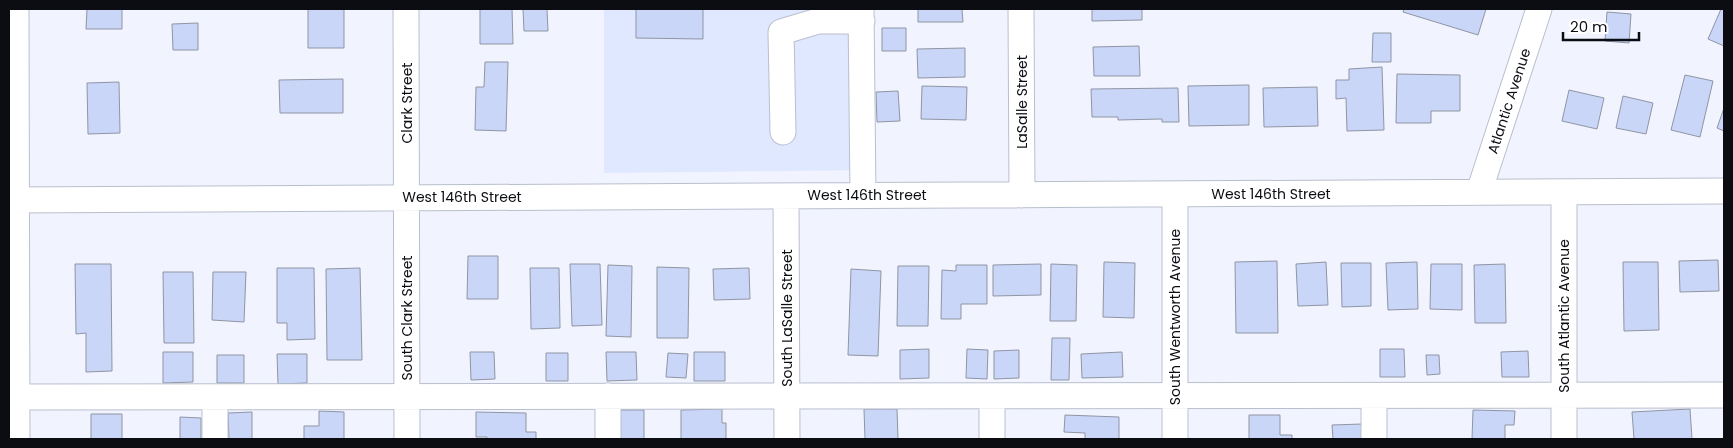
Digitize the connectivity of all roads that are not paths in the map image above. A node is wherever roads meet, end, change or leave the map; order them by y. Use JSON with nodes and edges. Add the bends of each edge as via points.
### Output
{"nodes":[{"id":1,"x":16,"y":9,"type":"edge"},
{"id":2,"x":406,"y":9,"type":"edge"},
{"id":3,"x":1021,"y":9,"type":"edge"},
{"id":4,"x":1539,"y":9,"type":"edge"},
{"id":5,"x":861,"y":15,"type":"edge"},
{"id":6,"x":783,"y":132,"type":"dead end"},
{"id":7,"x":1724,"y":191,"type":"edge"},
{"id":8,"x":1479,"y":192,"type":"junction"},
{"id":9,"x":1564,"y":192,"type":"junction"},
{"id":10,"x":1175,"y":194,"type":"junction"},
{"id":11,"x":1022,"y":195,"type":"junction"},
{"id":12,"x":786,"y":196,"type":"junction"},
{"id":13,"x":864,"y":196,"type":"junction"},
{"id":14,"x":407,"y":198,"type":"junction"},
{"id":15,"x":13,"y":200,"type":"edge"},
{"id":16,"x":1564,"y":395,"type":"junction"},
{"id":17,"x":1724,"y":395,"type":"edge"},
{"id":18,"x":407,"y":396,"type":"junction"},
{"id":19,"x":608,"y":396,"type":"junction"},
{"id":20,"x":787,"y":396,"type":"junction"},
{"id":21,"x":992,"y":396,"type":"junction"},
{"id":22,"x":1175,"y":396,"type":"junction"},
{"id":23,"x":1374,"y":396,"type":"junction"},
{"id":24,"x":13,"y":397,"type":"edge"},
{"id":25,"x":215,"y":397,"type":"junction"},
{"id":26,"x":17,"y":439,"type":"edge"},
{"id":27,"x":215,"y":439,"type":"edge"},
{"id":28,"x":407,"y":439,"type":"edge"},
{"id":29,"x":608,"y":439,"type":"edge"},
{"id":30,"x":787,"y":439,"type":"edge"},
{"id":31,"x":992,"y":439,"type":"edge"},
{"id":32,"x":1175,"y":439,"type":"edge"},
{"id":33,"x":1374,"y":439,"type":"edge"},
{"id":34,"x":1564,"y":439,"type":"edge"}],
"edges":[{"from":1,"to":15,"type":"street"},
{"from":2,"to":14,"type":"street","name":"Clark Street"},
{"from":3,"to":11,"type":"street","name":"LaSalle Street"},
{"from":4,"to":8,"type":"street","name":"Atlantic Avenue"},
{"from":5,"to":6,"type":"street","via":[[818,21],[781,32]]},
{"from":5,"to":13,"type":"street"},
{"from":7,"to":9,"type":"street","name":"West 146th Street"},
{"from":8,"to":9,"type":"street","name":"West 146th Street"},
{"from":8,"to":10,"type":"street","name":"West 146th Street"},
{"from":9,"to":16,"type":"street","name":"South Atlantic Avenue"},
{"from":10,"to":11,"type":"street","name":"West 146th Street"},
{"from":10,"to":22,"type":"street","name":"South Wentworth Avenue"},
{"from":11,"to":13,"type":"street","name":"West 146th Street"},
{"from":12,"to":13,"type":"street","name":"West 146th Street"},
{"from":12,"to":14,"type":"street","name":"West 146th Street"},
{"from":12,"to":20,"type":"street","name":"South LaSalle Street"},
{"from":14,"to":15,"type":"street","name":"West 146th Street"},
{"from":14,"to":18,"type":"street","name":"South Clark Street"},
{"from":15,"to":24,"type":"street"},
{"from":16,"to":17,"type":"street"},
{"from":16,"to":23,"type":"street"},
{"from":16,"to":34,"type":"street","name":"South Atlantic Avenue"},
{"from":18,"to":19,"type":"street"},
{"from":18,"to":25,"type":"street"},
{"from":18,"to":28,"type":"street","name":"South Clark Street"},
{"from":19,"to":20,"type":"street"},
{"from":19,"to":29,"type":"street"},
{"from":20,"to":21,"type":"street"},
{"from":20,"to":30,"type":"street","name":"South LaSalle Street"},
{"from":21,"to":22,"type":"street"},
{"from":21,"to":31,"type":"street"},
{"from":22,"to":23,"type":"street"},
{"from":22,"to":32,"type":"street","name":"South Wentworth Avenue"},
{"from":23,"to":33,"type":"street"},
{"from":24,"to":25,"type":"street"},
{"from":24,"to":26,"type":"street"},
{"from":25,"to":27,"type":"street"}]}
